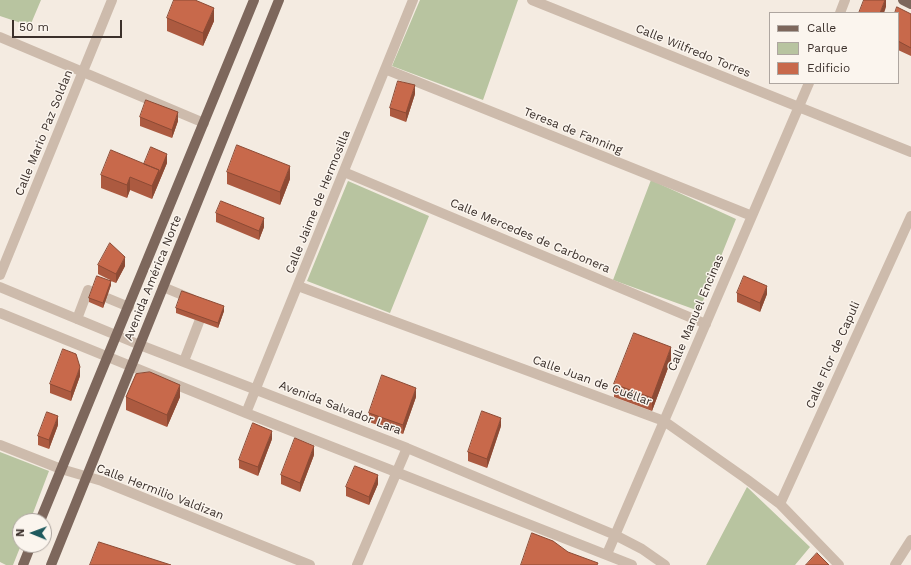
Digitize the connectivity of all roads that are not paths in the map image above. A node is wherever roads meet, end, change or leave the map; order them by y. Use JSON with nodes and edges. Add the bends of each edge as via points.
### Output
{"nodes":[{"id":1,"x":112,"y":0,"type":"edge"},
{"id":2,"x":254,"y":0,"type":"edge"},
{"id":3,"x":279,"y":0,"type":"edge"},
{"id":4,"x":413,"y":0,"type":"edge"},
{"id":5,"x":532,"y":0,"type":"edge"},
{"id":6,"x":845,"y":0,"type":"edge"},
{"id":7,"x":903,"y":0,"type":"edge"},
{"id":8,"x":911,"y":4,"type":"edge"},
{"id":9,"x":840,"y":12,"type":"edge"},
{"id":10,"x":0,"y":37,"type":"edge"},
{"id":11,"x":386,"y":69,"type":"junction"},
{"id":12,"x":84,"y":71,"type":"junction"},
{"id":13,"x":809,"y":84,"type":"edge"},
{"id":14,"x":799,"y":107,"type":"junction"},
{"id":15,"x":204,"y":123,"type":"junction"},
{"id":16,"x":911,"y":152,"type":"edge"},
{"id":17,"x":344,"y":172,"type":"junction"},
{"id":18,"x":752,"y":216,"type":"junction"},
{"id":19,"x":911,"y":216,"type":"edge"},
{"id":20,"x":0,"y":275,"type":"edge"},
{"id":21,"x":298,"y":286,"type":"junction"},
{"id":22,"x":0,"y":287,"type":"edge"},
{"id":23,"x":163,"y":287,"type":"junction"},
{"id":24,"x":129,"y":307,"type":"junction"},
{"id":25,"x":0,"y":313,"type":"edge"},
{"id":26,"x":76,"y":319,"type":"junction"},
{"id":27,"x":706,"y":324,"type":"junction"},
{"id":28,"x":118,"y":336,"type":"junction"},
{"id":29,"x":140,"y":345,"type":"junction"},
{"id":30,"x":108,"y":357,"type":"junction"},
{"id":31,"x":184,"y":361,"type":"junction"},
{"id":32,"x":131,"y":367,"type":"junction"},
{"id":33,"x":257,"y":389,"type":"junction"},
{"id":34,"x":246,"y":413,"type":"junction"},
{"id":35,"x":664,"y":421,"type":"junction"},
{"id":36,"x":0,"y":445,"type":"edge"},
{"id":37,"x":407,"y":448,"type":"junction"},
{"id":38,"x":61,"y":469,"type":"junction"},
{"id":39,"x":396,"y":472,"type":"junction"},
{"id":40,"x":86,"y":477,"type":"junction"},
{"id":41,"x":780,"y":504,"type":"junction"},
{"id":42,"x":43,"y":513,"type":"edge"},
{"id":43,"x":614,"y":535,"type":"junction"},
{"id":44,"x":911,"y":540,"type":"edge"},
{"id":45,"x":28,"y":553,"type":"edge"},
{"id":46,"x":607,"y":554,"type":"junction"},
{"id":47,"x":23,"y":565,"type":"edge"},
{"id":48,"x":51,"y":565,"type":"edge"},
{"id":49,"x":310,"y":565,"type":"edge"},
{"id":50,"x":357,"y":565,"type":"edge"},
{"id":51,"x":632,"y":565,"type":"edge"},
{"id":52,"x":665,"y":565,"type":"edge"},
{"id":53,"x":839,"y":565,"type":"edge"},
{"id":54,"x":895,"y":565,"type":"edge"}],
"edges":[{"from":1,"to":12,"type":"street","name":"Calle Mario Paz Soldan"},
{"from":2,"to":15,"type":"main road","name":"Avenida América Norte"},
{"from":3,"to":23,"type":"main road","name":"Avenida América Norte"},
{"from":4,"to":11,"type":"street","name":"Calle Jaime de Hermosilla"},
{"from":5,"to":14,"type":"street","name":"Calle Wilfredo Torres"},
{"from":6,"to":9,"type":"street"},
{"from":7,"to":8,"type":"main road"},
{"from":10,"to":12,"type":"street"},
{"from":11,"to":17,"type":"street","name":"Calle Jaime de Hermosilla"},
{"from":11,"to":18,"type":"street","name":"Teresa de Fanning"},
{"from":12,"to":15,"type":"street"},
{"from":12,"to":20,"type":"street","name":"Calle Mario Paz Soldan"},
{"from":13,"to":14,"type":"street","name":"Calle Manuel Encinas"},
{"from":14,"to":16,"type":"street","name":"Calle Wilfredo Torres"},
{"from":14,"to":18,"type":"street","name":"Calle Manuel Encinas"},
{"from":15,"to":24,"type":"main road","name":"Avenida América Norte"},
{"from":17,"to":21,"type":"street","name":"Calle Jaime de Hermosilla"},
{"from":17,"to":27,"type":"street","name":"Calle Mercedes de Carbonera"},
{"from":18,"to":27,"type":"street","name":"Calle Manuel Encinas"},
{"from":19,"to":41,"type":"street","name":"Calle Flor de Capuli"},
{"from":21,"to":33,"type":"street","name":"Calle Jaime de Hermosilla"},
{"from":21,"to":35,"type":"street","name":"Calle Juan de Cuéllar"},
{"from":22,"to":26,"type":"street","name":"Avenida Salvador Lara"},
{"from":23,"to":29,"type":"main road","name":"Avenida América Norte"},
{"from":23,"to":31,"type":"street","via":[[206,305]]},
{"from":24,"to":26,"type":"street","via":[[88,290]]},
{"from":24,"to":28,"type":"main road","name":"Avenida América Norte"},
{"from":25,"to":30,"type":"street"},
{"from":26,"to":28,"type":"street","name":"Avenida Salvador Lara"},
{"from":27,"to":35,"type":"street","name":"Calle Manuel Encinas"},
{"from":28,"to":29,"type":"street","name":"Avenida Salvador Lara"},
{"from":28,"to":30,"type":"main road","name":"Avenida América Norte"},
{"from":29,"to":31,"type":"street","name":"Avenida Salvador Lara"},
{"from":29,"to":32,"type":"main road","name":"Avenida América Norte"},
{"from":30,"to":32,"type":"street"},
{"from":30,"to":38,"type":"main road","name":"Avenida América Norte"},
{"from":31,"to":33,"type":"street","name":"Avenida Salvador Lara"},
{"from":32,"to":34,"type":"street"},
{"from":32,"to":40,"type":"main road","name":"Avenida América Norte"},
{"from":33,"to":34,"type":"street","name":"Calle Jaime de Hermosilla"},
{"from":33,"to":37,"type":"street","name":"Avenida Salvador Lara"},
{"from":34,"to":39,"type":"street"},
{"from":35,"to":41,"type":"street","name":"Calle Juan de Cuéllar"},
{"from":35,"to":43,"type":"street","name":"Calle Manuel Encinas"},
{"from":36,"to":38,"type":"street","name":"Calle Hermilio Valdizan"},
{"from":37,"to":39,"type":"street"},
{"from":37,"to":43,"type":"street","name":"Avenida Salvador Lara"},
{"from":38,"to":40,"type":"street","name":"Calle Hermilio Valdizan"},
{"from":38,"to":42,"type":"main road","name":"Avenida América Norte"},
{"from":39,"to":46,"type":"street"},
{"from":39,"to":50,"type":"street"},
{"from":40,"to":48,"type":"main road","name":"Avenida América Norte"},
{"from":40,"to":49,"type":"street","name":"Calle Hermilio Valdizan"},
{"from":41,"to":53,"type":"street","name":"Calle Juan de Cuéllar"},
{"from":43,"to":46,"type":"street","name":"Calle Manuel Encinas"},
{"from":43,"to":52,"type":"street","name":"Avenida Salvador Lara","via":[[642,549]]},
{"from":44,"to":54,"type":"street"},
{"from":45,"to":47,"type":"main road"},
{"from":46,"to":51,"type":"street"}]}
